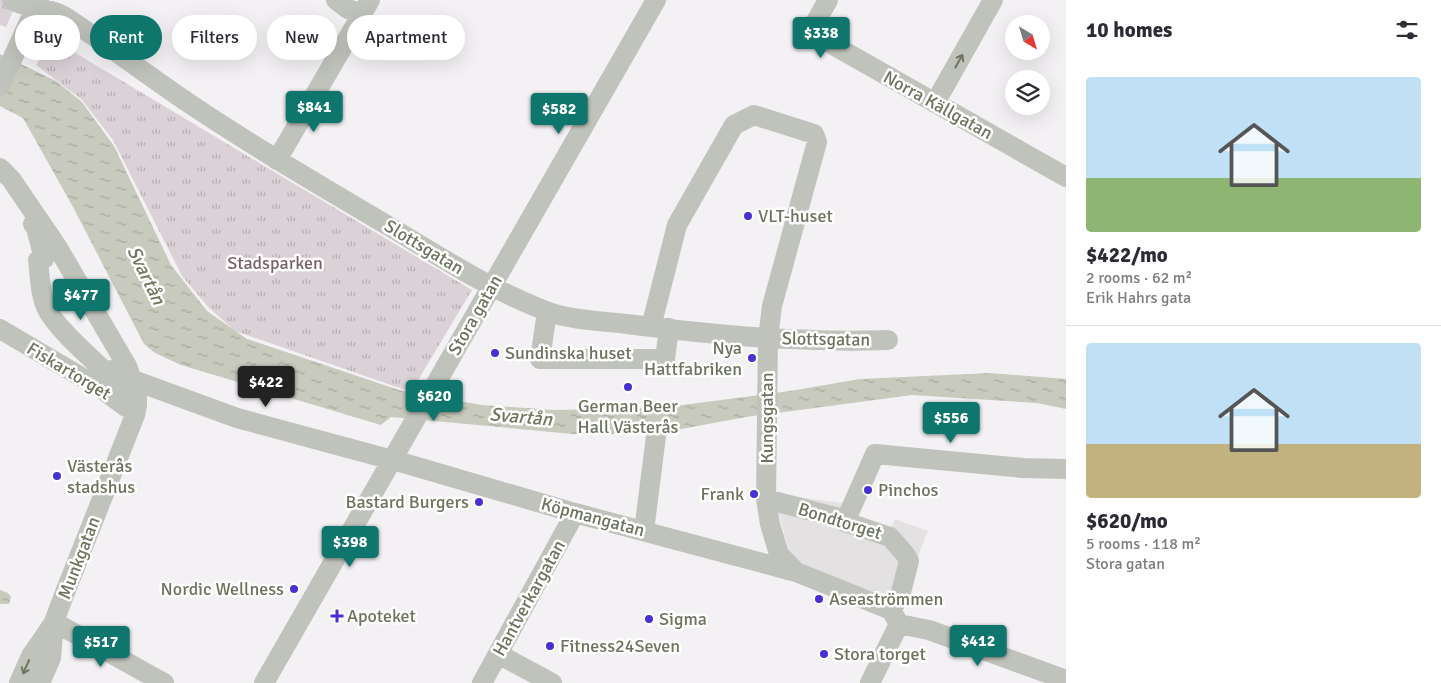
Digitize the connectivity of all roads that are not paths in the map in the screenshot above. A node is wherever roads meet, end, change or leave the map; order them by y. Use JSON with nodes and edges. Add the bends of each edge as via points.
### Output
{"nodes":[{"id":1,"x":12,"y":0,"type":"edge"},
{"id":2,"x":336,"y":0,"type":"edge"},
{"id":3,"x":656,"y":0,"type":"edge"},
{"id":4,"x":828,"y":0,"type":"edge"},
{"id":5,"x":994,"y":0,"type":"edge"},
{"id":6,"x":37,"y":3,"type":"edge"},
{"id":7,"x":366,"y":7,"type":"edge"},
{"id":8,"x":0,"y":86,"type":"edge"},
{"id":9,"x":935,"y":103,"type":"junction"},
{"id":10,"x":278,"y":160,"type":"junction"},
{"id":11,"x":0,"y":168,"type":"edge"},
{"id":12,"x":1066,"y":177,"type":"edge"},
{"id":13,"x":0,"y":182,"type":"edge"},
{"id":14,"x":491,"y":287,"type":"junction"},
{"id":15,"x":547,"y":312,"type":"junction"},
{"id":16,"x":660,"y":328,"type":"junction"},
{"id":17,"x":0,"y":329,"type":"edge"},
{"id":18,"x":768,"y":338,"type":"junction"},
{"id":19,"x":888,"y":340,"type":"dead end"},
{"id":20,"x":133,"y":380,"type":"junction"},
{"id":21,"x":656,"y":436,"type":"dead end"},
{"id":22,"x":392,"y":460,"type":"junction"},
{"id":23,"x":1066,"y":469,"type":"edge"},
{"id":24,"x":766,"y":499,"type":"junction"},
{"id":25,"x":575,"y":513,"type":"junction"},
{"id":26,"x":845,"y":522,"type":"junction"},
{"id":27,"x":644,"y":531,"type":"junction"},
{"id":28,"x":796,"y":572,"type":"junction"},
{"id":29,"x":895,"y":617,"type":"junction"},
{"id":30,"x":54,"y":622,"type":"junction"},
{"id":31,"x":498,"y":654,"type":"junction"},
{"id":32,"x":1066,"y":680,"type":"edge"},
{"id":33,"x":19,"y":683,"type":"edge"},
{"id":34,"x":40,"y":683,"type":"edge"},
{"id":35,"x":164,"y":683,"type":"edge"},
{"id":36,"x":264,"y":683,"type":"edge"},
{"id":37,"x":482,"y":683,"type":"edge"},
{"id":38,"x":552,"y":683,"type":"edge"},
{"id":39,"x":870,"y":683,"type":"edge"}],
"edges":[{"from":1,"to":6,"type":"street","name":"Slottsgatan","via":[[18,4]]},
{"from":2,"to":7,"type":"street","via":[[348,9]]},
{"from":3,"to":14,"type":"street","name":"Stora gatan"},
{"from":4,"to":9,"type":"street","name":"Norra Källgatan","via":[[810,32]]},
{"from":9,"to":5,"type":"street","one_way":true},
{"from":6,"to":8,"type":"street"},
{"from":6,"to":10,"type":"street","name":"Slottsgatan","via":[[63,15],[189,103]]},
{"from":7,"to":10,"type":"street"},
{"from":9,"to":12,"type":"street","name":"Norra Källgatan"},
{"from":10,"to":14,"type":"street","name":"Slottsgatan"},
{"from":11,"to":20,"type":"street","name":"Fiskartorget","via":[[58,248]]},
{"from":13,"to":17,"type":"street","name":"Fiskartorget","via":[[36,228],[44,259],[38,260],[42,296],[47,309],[89,356],[108,374],[112,370],[126,387],[126,407]]},
{"from":14,"to":15,"type":"street","name":"Slottsgatan"},
{"from":14,"to":22,"type":"street","name":"Stora gatan"},
{"from":15,"to":16,"type":"street","name":"Slottsgatan"},
{"from":15,"to":16,"type":"street","via":[[540,359],[665,359]]},
{"from":16,"to":18,"type":"street","name":"Slottsgatan"},
{"from":16,"to":18,"type":"street","name":"Kungsgatan","via":[[677,225],[734,125],[754,115],[814,134],[818,142],[772,306]]},
{"from":18,"to":19,"type":"street","name":"Slottsgatan"},
{"from":18,"to":24,"type":"street","name":"Kungsgatan"},
{"from":20,"to":22,"type":"street","name":"Köpmangatan","via":[[238,418]]},
{"from":20,"to":30,"type":"street","name":"Munkgatan","via":[[137,394],[134,415]]},
{"from":21,"to":27,"type":"street"},
{"from":22,"to":25,"type":"street","name":"Köpmangatan"},
{"from":22,"to":36,"type":"street","name":"Stora gatan"},
{"from":23,"to":26,"type":"street","via":[[876,454]]},
{"from":24,"to":26,"type":"street","name":"Bondtorget"},
{"from":24,"to":28,"type":"street","name":"Kungsgatan","via":[[779,554]]},
{"from":25,"to":27,"type":"street","name":"Köpmangatan"},
{"from":25,"to":31,"type":"street","name":"Hantverkargatan"},
{"from":26,"to":29,"type":"street","name":"Bondtorget","via":[[890,537],[909,561]]},
{"from":27,"to":28,"type":"street","name":"Köpmangatan"},
{"from":28,"to":29,"type":"street"},
{"from":29,"to":32,"type":"street"},
{"from":29,"to":39,"type":"street"},
{"from":30,"to":33,"type":"street","name":"Munkgatan","one_way":true,"via":[[30,656]]},
{"from":30,"to":34,"type":"street","name":"Munkgatan","via":[[51,658]]},
{"from":30,"to":35,"type":"street"},
{"from":31,"to":37,"type":"street","name":"Hantverkargatan"},
{"from":31,"to":38,"type":"street"}]}
